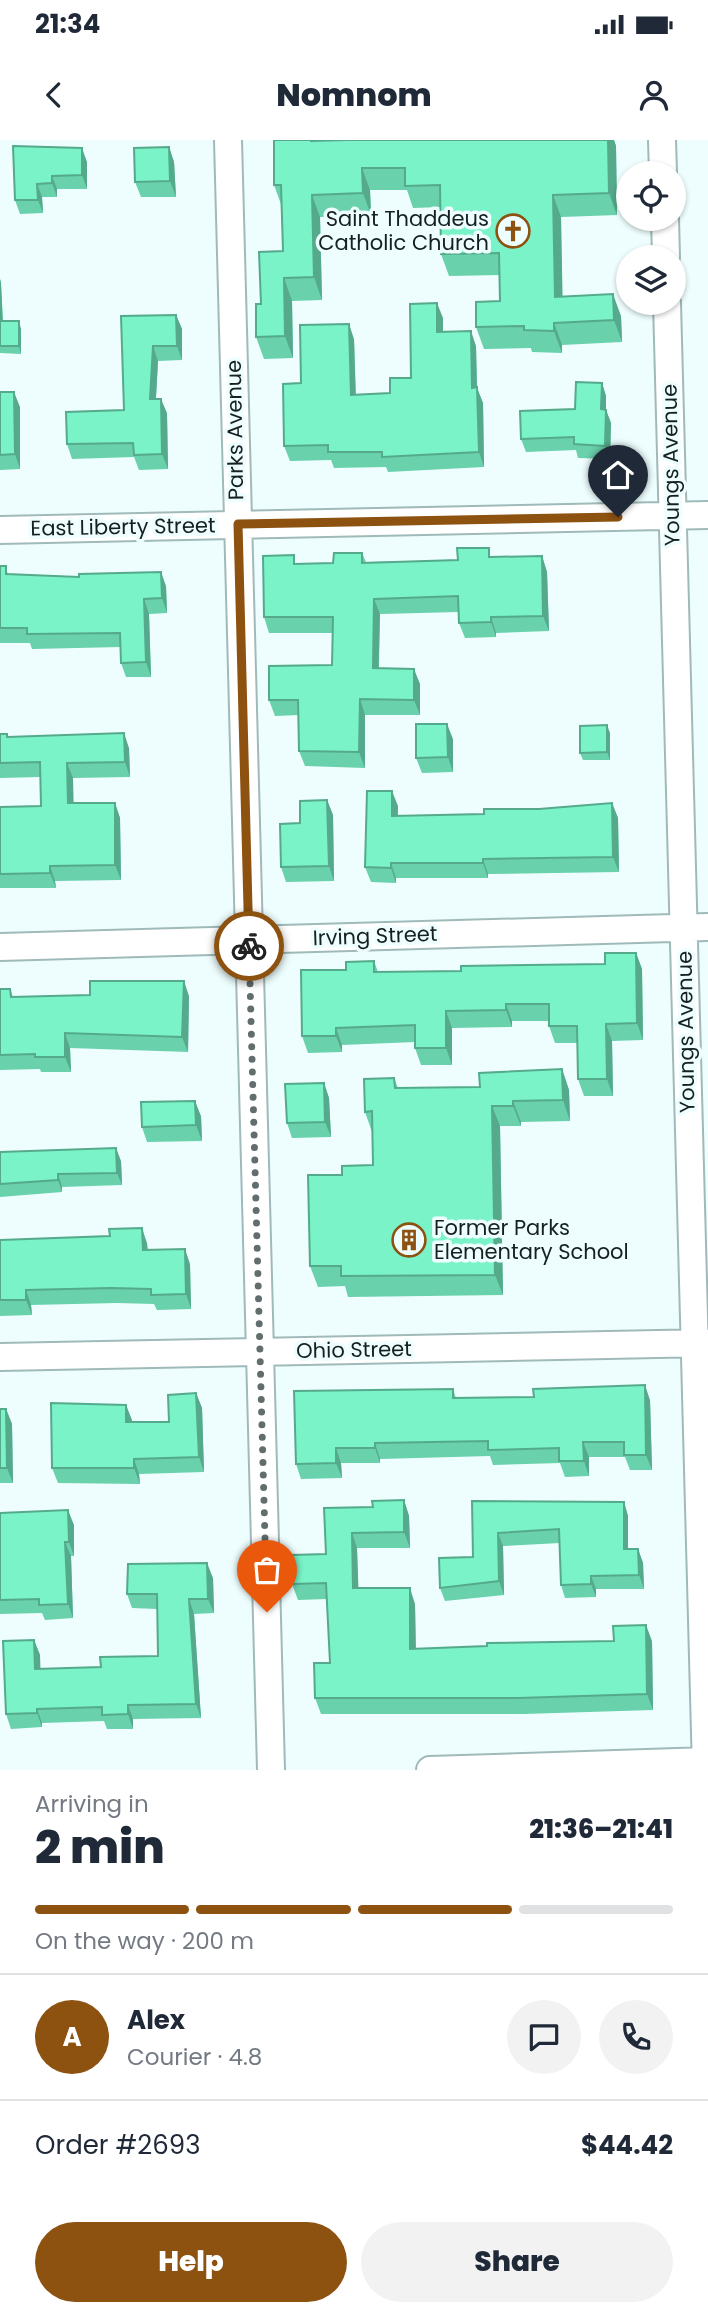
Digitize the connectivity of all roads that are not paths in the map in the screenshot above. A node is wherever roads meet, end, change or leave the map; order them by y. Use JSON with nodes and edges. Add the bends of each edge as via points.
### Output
{"nodes":[{"id":1,"x":228,"y":140,"type":"edge"},
{"id":2,"x":662,"y":140,"type":"edge"},
{"id":3,"x":663,"y":161,"type":"edge"},
{"id":4,"x":667,"y":315,"type":"edge"},
{"id":5,"x":708,"y":515,"type":"edge"},
{"id":6,"x":672,"y":516,"type":"junction"},
{"id":7,"x":238,"y":524,"type":"junction"},
{"id":8,"x":0,"y":530,"type":"edge"},
{"id":9,"x":696,"y":927,"type":"edge"},
{"id":10,"x":249,"y":940,"type":"junction"},
{"id":11,"x":0,"y":947,"type":"edge"},
{"id":12,"x":701,"y":1343,"type":"edge"},
{"id":13,"x":260,"y":1352,"type":"junction"},
{"id":14,"x":0,"y":1357,"type":"edge"},
{"id":15,"x":707,"y":1764,"type":"edge"},
{"id":16,"x":271,"y":1770,"type":"edge"},
{"id":17,"x":430,"y":1770,"type":"edge"}],
"edges":[{"from":1,"to":7,"type":"street","name":"Parks Avenue"},
{"from":2,"to":3,"type":"street"},
{"from":4,"to":6,"type":"street","name":"Youngs Avenue"},
{"from":5,"to":6,"type":"street","name":"East Liberty Street"},
{"from":6,"to":7,"type":"street","name":"East Liberty Street"},
{"from":6,"to":9,"type":"street","name":"Youngs Avenue"},
{"from":7,"to":8,"type":"street","name":"East Liberty Street"},
{"from":7,"to":10,"type":"street","name":"Parks Avenue"},
{"from":9,"to":10,"type":"street","name":"Irving Street"},
{"from":9,"to":12,"type":"street","name":"Youngs Avenue"},
{"from":10,"to":11,"type":"street","name":"Irving Street"},
{"from":10,"to":13,"type":"street","name":"Parks Avenue"},
{"from":12,"to":13,"type":"street","name":"Ohio Street"},
{"from":12,"to":15,"type":"street","name":"Youngs Avenue"},
{"from":13,"to":14,"type":"street","name":"Ohio Street"},
{"from":13,"to":16,"type":"street","name":"Parks Avenue"},
{"from":15,"to":17,"type":"street"}]}
